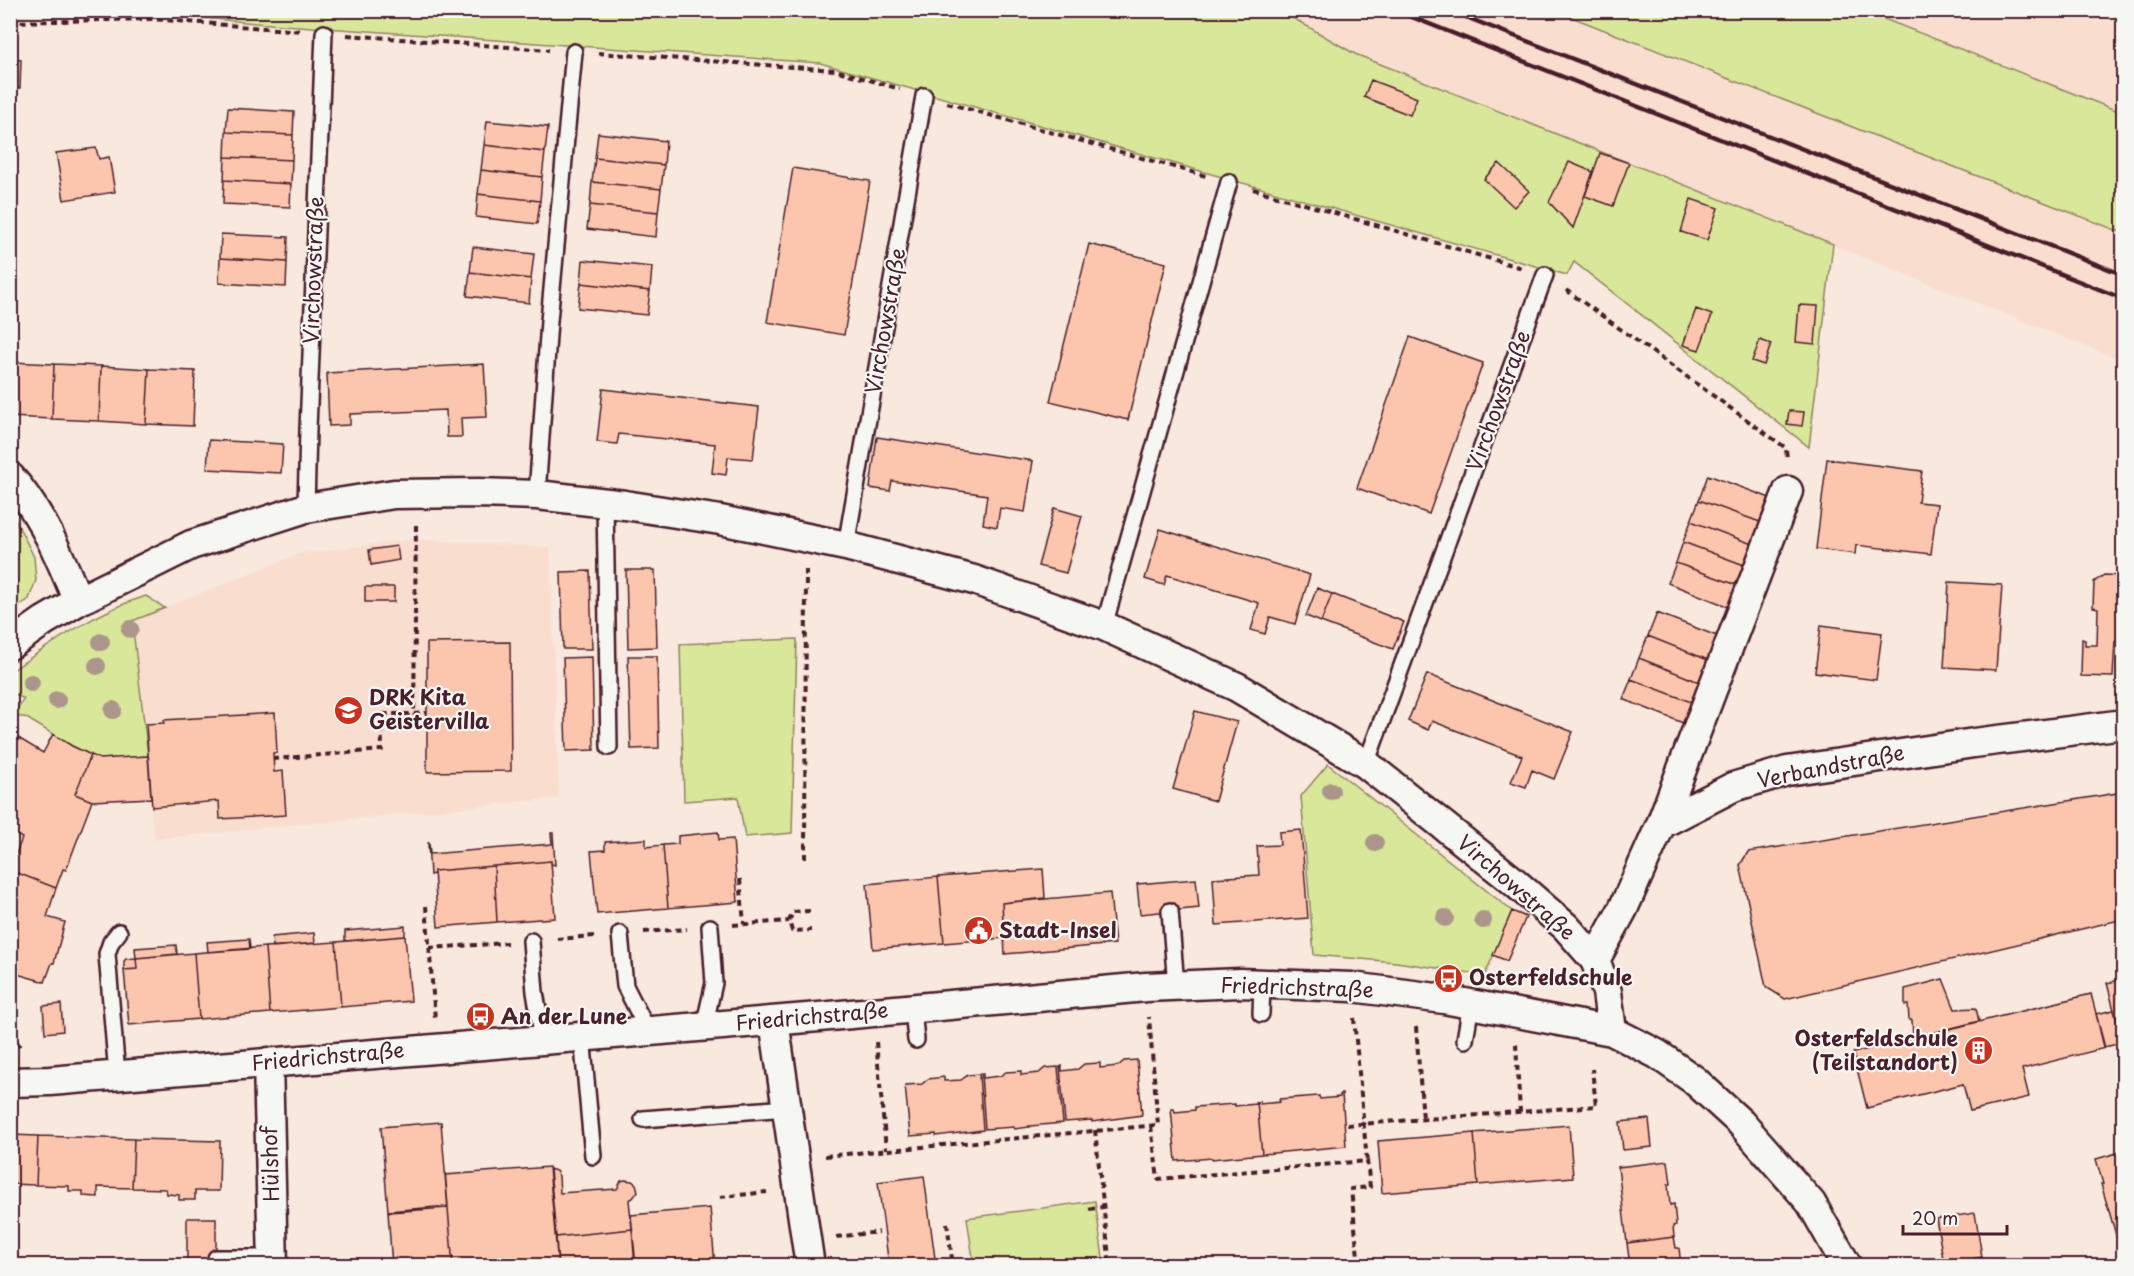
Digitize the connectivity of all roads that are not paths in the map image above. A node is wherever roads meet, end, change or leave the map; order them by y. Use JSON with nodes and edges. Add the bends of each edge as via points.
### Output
{"nodes":[{"id":1,"x":324,"y":33,"type":"road end"},
{"id":2,"x":574,"y":52,"type":"road end"},
{"id":3,"x":924,"y":96,"type":"road end"},
{"id":4,"x":1229,"y":182,"type":"road end"},
{"id":5,"x":1545,"y":275,"type":"road end"},
{"id":6,"x":10,"y":477,"type":"edge"},
{"id":7,"x":1788,"y":491,"type":"road end"},
{"id":8,"x":537,"y":495,"type":"junction"},
{"id":9,"x":604,"y":502,"type":"junction"},
{"id":10,"x":306,"y":508,"type":"junction"},
{"id":11,"x":846,"y":546,"type":"junction"},
{"id":12,"x":78,"y":601,"type":"junction"},
{"id":13,"x":1104,"y":626,"type":"junction"},
{"id":14,"x":10,"y":645,"type":"edge"},
{"id":15,"x":2124,"y":724,"type":"edge"},
{"id":16,"x":609,"y":747,"type":"dead end"},
{"id":17,"x":1366,"y":764,"type":"junction"},
{"id":18,"x":1661,"y":824,"type":"junction"},
{"id":19,"x":1170,"y":911,"type":"dead end"},
{"id":20,"x":710,"y":927,"type":"dead end"},
{"id":21,"x":119,"y":932,"type":"dead end"},
{"id":22,"x":620,"y":934,"type":"dead end"},
{"id":23,"x":531,"y":941,"type":"dead end"},
{"id":24,"x":1595,"y":960,"type":"junction"},
{"id":25,"x":1262,"y":984,"type":"junction"},
{"id":26,"x":1176,"y":986,"type":"junction"},
{"id":27,"x":1471,"y":1004,"type":"junction"},
{"id":28,"x":913,"y":1009,"type":"junction"},
{"id":29,"x":1261,"y":1014,"type":"dead end"},
{"id":30,"x":774,"y":1021,"type":"junction"},
{"id":31,"x":704,"y":1027,"type":"junction"},
{"id":32,"x":648,"y":1031,"type":"junction"},
{"id":33,"x":1612,"y":1031,"type":"junction"},
{"id":34,"x":582,"y":1036,"type":"junction"},
{"id":35,"x":543,"y":1039,"type":"junction"},
{"id":36,"x":916,"y":1040,"type":"dead end"},
{"id":37,"x":1465,"y":1040,"type":"dead end"},
{"id":38,"x":268,"y":1062,"type":"junction"},
{"id":39,"x":117,"y":1075,"type":"junction"},
{"id":40,"x":10,"y":1082,"type":"edge"},
{"id":41,"x":787,"y":1108,"type":"junction"},
{"id":42,"x":643,"y":1119,"type":"dead end"},
{"id":43,"x":593,"y":1156,"type":"dead end"},
{"id":44,"x":216,"y":1258,"type":"dead end"},
{"id":45,"x":273,"y":1262,"type":"edge"},
{"id":46,"x":810,"y":1266,"type":"edge"},
{"id":47,"x":1848,"y":1266,"type":"edge"}],
"edges":[{"from":1,"to":10,"type":"lane","name":"Virchowstraße"},
{"from":2,"to":8,"type":"lane"},
{"from":3,"to":11,"type":"lane","name":"Virchowstraße"},
{"from":4,"to":13,"type":"lane"},
{"from":5,"to":17,"type":"lane","name":"Virchowstraße"},
{"from":6,"to":12,"type":"street","via":[[27,496],[57,549]]},
{"from":7,"to":18,"type":"street"},
{"from":8,"to":9,"type":"street","name":"Virchowstraße"},
{"from":8,"to":10,"type":"street","name":"Virchowstraße","via":[[394,494]]},
{"from":9,"to":11,"type":"street","name":"Virchowstraße","via":[[720,520]]},
{"from":9,"to":16,"type":"lane"},
{"from":10,"to":12,"type":"street","name":"Virchowstraße","via":[[191,545]]},
{"from":11,"to":13,"type":"street","name":"Virchowstraße","via":[[974,580]]},
{"from":12,"to":14,"type":"street","name":"Virchowstraße"},
{"from":13,"to":17,"type":"street","name":"Virchowstraße","via":[[1237,687]]},
{"from":15,"to":18,"type":"street","name":"Verbandstraße","via":[[1787,771],[1733,787]]},
{"from":17,"to":24,"type":"street","name":"Virchowstraße","via":[[1512,880],[1566,927]]},
{"from":18,"to":24,"type":"street"},
{"from":19,"to":26,"type":"lane"},
{"from":20,"to":31,"type":"lane","via":[[714,983]]},
{"from":21,"to":39,"type":"lane","via":[[107,954]]},
{"from":22,"to":32,"type":"lane","via":[[624,986]]},
{"from":23,"to":35,"type":"lane"},
{"from":24,"to":33,"type":"street","name":"Virchowstraße","via":[[1607,992]]},
{"from":25,"to":26,"type":"street","name":"Friedrichstraße"},
{"from":25,"to":27,"type":"street","name":"Friedrichstraße","via":[[1352,987]]},
{"from":25,"to":29,"type":"lane"},
{"from":26,"to":28,"type":"street","name":"Friedrichstraße"},
{"from":27,"to":33,"type":"street","name":"Friedrichstraße"},
{"from":27,"to":37,"type":"lane"},
{"from":28,"to":30,"type":"street","name":"Friedrichstraße"},
{"from":28,"to":36,"type":"lane"},
{"from":30,"to":31,"type":"street","name":"Friedrichstraße"},
{"from":30,"to":41,"type":"street"},
{"from":31,"to":32,"type":"street","name":"Friedrichstraße"},
{"from":32,"to":34,"type":"street","name":"Friedrichstraße"},
{"from":33,"to":47,"type":"street","via":[[1676,1067],[1741,1123],[1812,1203]]},
{"from":34,"to":35,"type":"street","name":"Friedrichstraße"},
{"from":34,"to":43,"type":"lane"},
{"from":35,"to":38,"type":"street","name":"Friedrichstraße"},
{"from":38,"to":39,"type":"street","name":"Friedrichstraße"},
{"from":38,"to":45,"type":"street","name":"Hülshof"},
{"from":39,"to":40,"type":"street","name":"Friedrichstraße"},
{"from":41,"to":42,"type":"lane"},
{"from":41,"to":46,"type":"street"},
{"from":44,"to":45,"type":"lane"}]}
